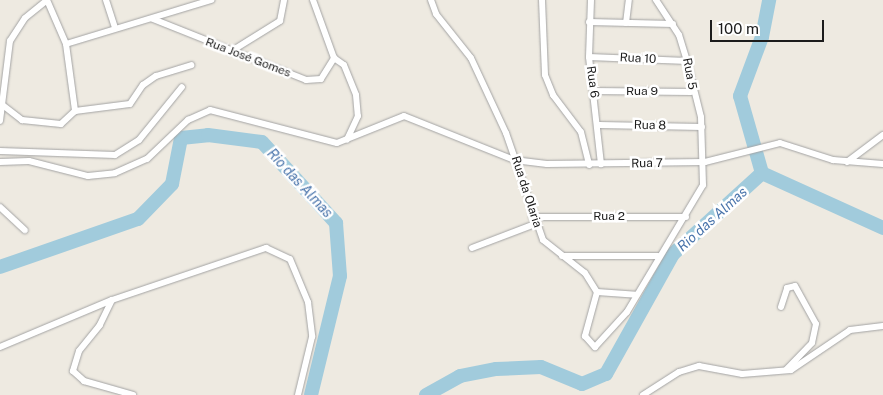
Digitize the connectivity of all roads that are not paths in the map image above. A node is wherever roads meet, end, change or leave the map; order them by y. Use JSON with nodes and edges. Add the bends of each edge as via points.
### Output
{"nodes":[{"id":1,"x":47,"y":0,"type":"edge"},
{"id":2,"x":106,"y":0,"type":"edge"},
{"id":3,"x":211,"y":0,"type":"edge"},
{"id":4,"x":284,"y":0,"type":"edge"},
{"id":5,"x":313,"y":0,"type":"edge"},
{"id":6,"x":431,"y":0,"type":"edge"},
{"id":7,"x":542,"y":0,"type":"edge"},
{"id":8,"x":591,"y":0,"type":"edge"},
{"id":9,"x":629,"y":0,"type":"edge"},
{"id":10,"x":656,"y":0,"type":"edge"},
{"id":11,"x":153,"y":19,"type":"junction"},
{"id":12,"x":589,"y":22,"type":"junction"},
{"id":13,"x":626,"y":23,"type":"junction"},
{"id":14,"x":673,"y":24,"type":"junction"},
{"id":15,"x":115,"y":27,"type":"junction"},
{"id":16,"x":66,"y":44,"type":"junction"},
{"id":17,"x":230,"y":52,"type":"junction"},
{"id":18,"x":589,"y":57,"type":"junction"},
{"id":19,"x":334,"y":58,"type":"junction"},
{"id":20,"x":688,"y":61,"type":"junction"},
{"id":21,"x":191,"y":65,"type":"dead end"},
{"id":22,"x":182,"y":87,"type":"dead end"},
{"id":23,"x":593,"y":92,"type":"junction"},
{"id":24,"x":691,"y":92,"type":"junction"},
{"id":25,"x":2,"y":106,"type":"edge"},
{"id":26,"x":75,"y":111,"type":"junction"},
{"id":27,"x":0,"y":121,"type":"edge"},
{"id":28,"x":599,"y":125,"type":"junction"},
{"id":29,"x":702,"y":127,"type":"junction"},
{"id":30,"x":883,"y":135,"type":"edge"},
{"id":31,"x":347,"y":140,"type":"junction"},
{"id":32,"x":0,"y":151,"type":"edge"},
{"id":33,"x":514,"y":160,"type":"junction"},
{"id":34,"x":0,"y":162,"type":"edge"},
{"id":35,"x":705,"y":162,"type":"junction"},
{"id":36,"x":848,"y":162,"type":"junction"},
{"id":37,"x":590,"y":164,"type":"junction"},
{"id":38,"x":601,"y":164,"type":"junction"},
{"id":39,"x":883,"y":164,"type":"edge"},
{"id":40,"x":0,"y":207,"type":"edge"},
{"id":41,"x":686,"y":217,"type":"junction"},
{"id":42,"x":533,"y":221,"type":"junction"},
{"id":43,"x":25,"y":230,"type":"dead end"},
{"id":44,"x":472,"y":248,"type":"dead end"},
{"id":45,"x":560,"y":256,"type":"junction"},
{"id":46,"x":658,"y":256,"type":"junction"},
{"id":47,"x":597,"y":292,"type":"junction"},
{"id":48,"x":636,"y":295,"type":"junction"},
{"id":49,"x":112,"y":300,"type":"junction"},
{"id":50,"x":781,"y":307,"type":"dead end"},
{"id":51,"x":883,"y":326,"type":"edge"},
{"id":52,"x":0,"y":348,"type":"edge"},
{"id":53,"x":786,"y":371,"type":"junction"},
{"id":54,"x":133,"y":395,"type":"edge"},
{"id":55,"x":298,"y":395,"type":"edge"},
{"id":56,"x":643,"y":395,"type":"edge"}],
"edges":[{"from":1,"to":16,"type":"street"},
{"from":1,"to":25,"type":"street","via":[[24,18],[10,41]]},
{"from":2,"to":15,"type":"street"},
{"from":3,"to":11,"type":"street"},
{"from":4,"to":17,"type":"street","via":[[280,21]]},
{"from":5,"to":19,"type":"street"},
{"from":6,"to":33,"type":"street","name":"Rua da Olaria","via":[[436,14],[472,58]]},
{"from":7,"to":37,"type":"street","via":[[545,75],[553,95],[581,132]]},
{"from":8,"to":12,"type":"street","name":"Rua 6"},
{"from":9,"to":13,"type":"street"},
{"from":10,"to":14,"type":"street","name":"Rua 5"},
{"from":11,"to":15,"type":"street"},
{"from":11,"to":17,"type":"street","name":"Rua José Gomes"},
{"from":12,"to":13,"type":"street"},
{"from":12,"to":18,"type":"street","name":"Rua 6"},
{"from":13,"to":14,"type":"street"},
{"from":14,"to":20,"type":"street","name":"Rua 5"},
{"from":15,"to":16,"type":"street"},
{"from":16,"to":26,"type":"street"},
{"from":17,"to":19,"type":"street","name":"Rua José Gomes","via":[[312,81],[325,76]]},
{"from":18,"to":20,"type":"street","name":"Rua 10"},
{"from":18,"to":23,"type":"street","name":"Rua 6"},
{"from":19,"to":31,"type":"street","via":[[348,73],[358,105]]},
{"from":20,"to":24,"type":"street","name":"Rua 5"},
{"from":21,"to":26,"type":"street","via":[[156,76],[125,106]]},
{"from":22,"to":32,"type":"street","via":[[139,140],[114,155]]},
{"from":23,"to":24,"type":"street","name":"Rua 9"},
{"from":23,"to":28,"type":"street","name":"Rua 6"},
{"from":24,"to":29,"type":"street","name":"Rua 5"},
{"from":25,"to":26,"type":"street","via":[[22,120],[47,125],[61,124]]},
{"from":25,"to":27,"type":"street"},
{"from":28,"to":29,"type":"street","name":"Rua 8"},
{"from":28,"to":38,"type":"street","name":"Rua 6"},
{"from":29,"to":35,"type":"street","name":"Rua 5"},
{"from":30,"to":36,"type":"street"},
{"from":31,"to":33,"type":"street","name":"Rua 7","via":[[404,116]]},
{"from":31,"to":34,"type":"street","via":[[328,142],[210,110],[188,120],[147,158],[115,173],[88,176],[52,165]]},
{"from":33,"to":37,"type":"street","name":"Rua 7"},
{"from":33,"to":42,"type":"street","name":"Rua da Olaria"},
{"from":35,"to":36,"type":"street","name":"Rua 7","via":[[780,143],[808,155]]},
{"from":35,"to":38,"type":"street","name":"Rua 7"},
{"from":35,"to":41,"type":"street","name":"Rua 5","via":[[703,185]]},
{"from":36,"to":39,"type":"street","name":"Rua 7"},
{"from":37,"to":38,"type":"street","name":"Rua 7"},
{"from":40,"to":43,"type":"street"},
{"from":41,"to":42,"type":"street","name":"Rua 2"},
{"from":41,"to":46,"type":"street"},
{"from":42,"to":44,"type":"street","name":"Rua 2"},
{"from":42,"to":45,"type":"street","name":"Rua da Olaria","via":[[543,240]]},
{"from":45,"to":46,"type":"street"},
{"from":45,"to":47,"type":"street","name":"Rua da Olaria","via":[[585,273]]},
{"from":46,"to":48,"type":"street"},
{"from":47,"to":48,"type":"street"},
{"from":47,"to":48,"type":"street","via":[[586,340],[595,347],[604,341]]},
{"from":49,"to":52,"type":"street"},
{"from":49,"to":54,"type":"street","via":[[100,325],[79,351],[73,371],[84,382]]},
{"from":49,"to":55,"type":"street","via":[[252,250],[281,251],[298,271],[312,325]]},
{"from":50,"to":53,"type":"street","via":[[788,288],[795,286],[816,324],[812,342]]},
{"from":51,"to":53,"type":"street","via":[[850,330],[805,364]]},
{"from":53,"to":56,"type":"street","via":[[733,373],[699,366],[678,372]]}]}
